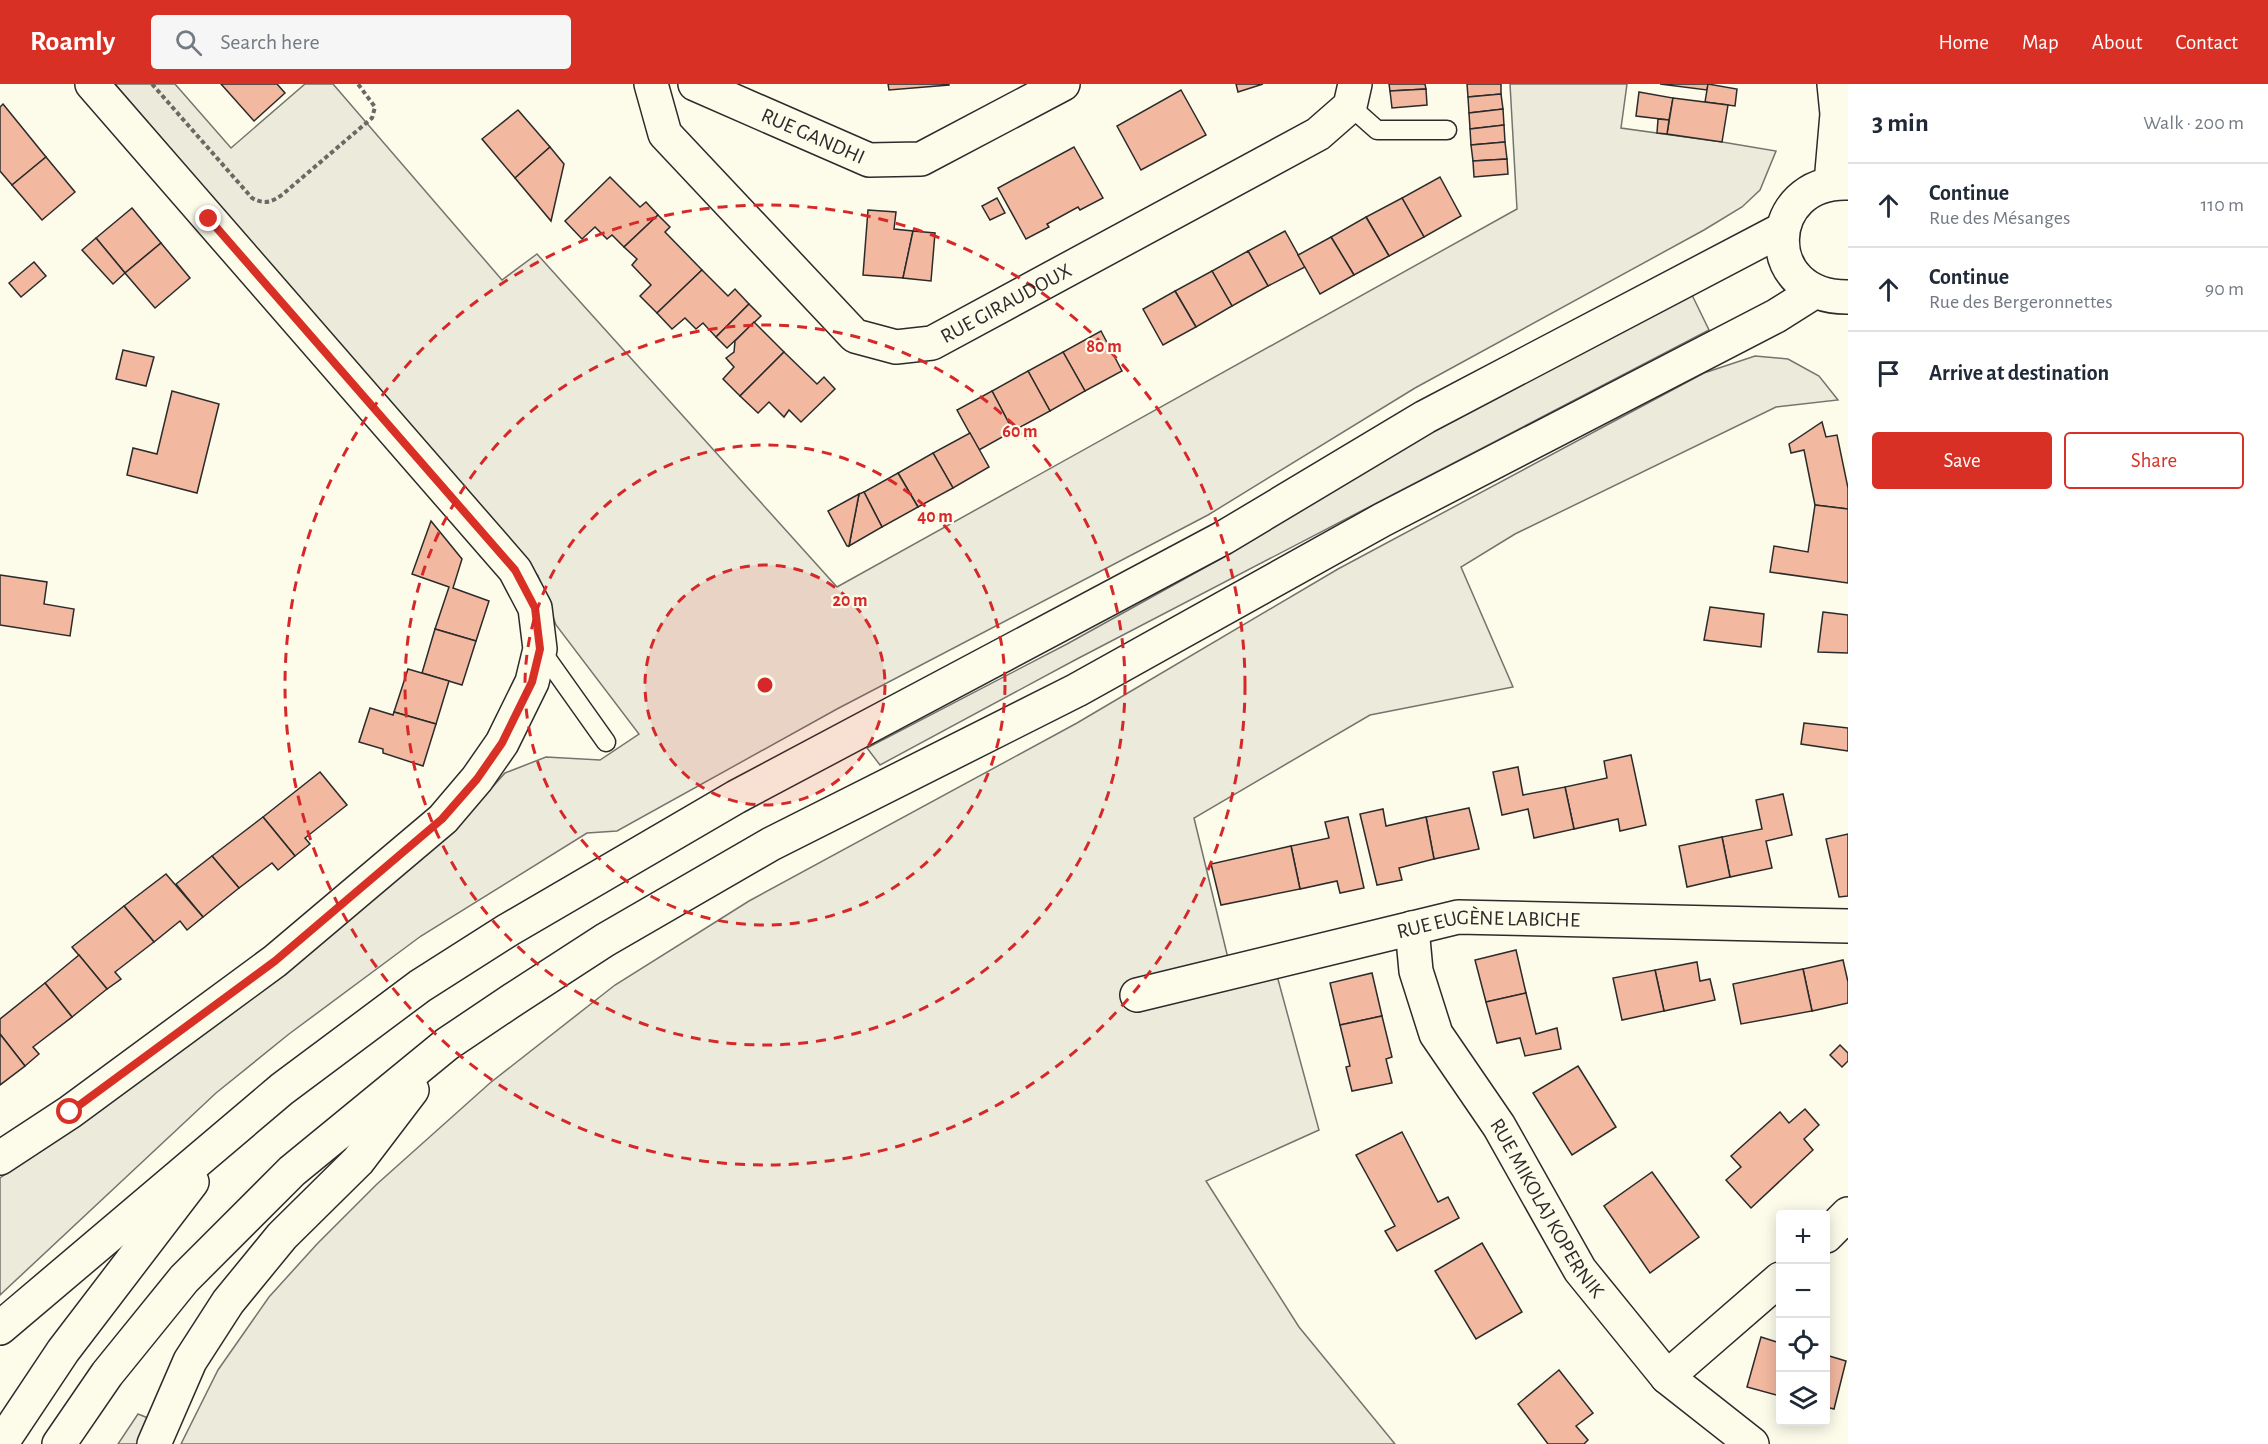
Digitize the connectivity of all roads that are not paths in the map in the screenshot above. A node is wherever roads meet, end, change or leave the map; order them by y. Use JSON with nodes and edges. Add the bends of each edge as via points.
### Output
{"nodes":[{"id":1,"x":92,"y":84,"type":"edge"},
{"id":2,"x":651,"y":84,"type":"edge"},
{"id":3,"x":695,"y":84,"type":"edge"},
{"id":4,"x":1063,"y":84,"type":"edge"},
{"id":5,"x":1834,"y":84,"type":"edge"},
{"id":6,"x":1353,"y":95,"type":"edge"},
{"id":7,"x":1447,"y":130,"type":"dead end"},
{"id":8,"x":1840,"y":183,"type":"edge"},
{"id":9,"x":1783,"y":229,"type":"junction"},
{"id":10,"x":1814,"y":292,"type":"junction"},
{"id":11,"x":1848,"y":297,"type":"edge"},
{"id":12,"x":540,"y":649,"type":"junction"},
{"id":13,"x":606,"y":742,"type":"dead end"},
{"id":14,"x":1848,"y":926,"type":"edge"},
{"id":15,"x":1412,"y":928,"type":"junction"},
{"id":16,"x":1137,"y":995,"type":"dead end"},
{"id":17,"x":447,"y":1044,"type":"junction"},
{"id":18,"x":236,"y":1126,"type":"junction"},
{"id":19,"x":0,"y":1158,"type":"edge"},
{"id":20,"x":1848,"y":1214,"type":"edge"},
{"id":21,"x":1830,"y":1232,"type":"edge"},
{"id":22,"x":1776,"y":1282,"type":"edge"},
{"id":23,"x":0,"y":1328,"type":"edge"},
{"id":24,"x":1667,"y":1377,"type":"junction"},
{"id":25,"x":1,"y":1444,"type":"edge"},
{"id":26,"x":59,"y":1444,"type":"edge"},
{"id":27,"x":154,"y":1444,"type":"edge"},
{"id":28,"x":1752,"y":1444,"type":"edge"}],
"edges":[{"from":1,"to":12,"type":"main road","via":[[515,570],[535,608]]},
{"from":2,"to":6,"type":"main road","name":"RUE GIRAUDOUX","via":[[664,134],[855,336],[896,347],[932,343],[1318,134]]},
{"from":3,"to":4,"type":"main road","name":"RUE GANDHI","via":[[869,160],[921,159]]},
{"from":5,"to":8,"type":"main road"},
{"from":6,"to":7,"type":"lane","via":[[1377,130]]},
{"from":8,"to":9,"type":"main road","via":[[1809,191],[1792,207]]},
{"from":9,"to":10,"type":"main road","via":[[1782,248],[1788,266]]},
{"from":9,"to":18,"type":"main road","via":[[1425,417],[1223,538],[736,797],[420,986]]},
{"from":10,"to":11,"type":"main road"},
{"from":10,"to":17,"type":"main road","via":[[1776,316],[1382,520],[1077,690],[771,844],[605,939]]},
{"from":12,"to":13,"type":"lane"},
{"from":12,"to":19,"type":"main road","via":[[532,682],[502,743],[442,819],[275,961],[70,1112]]},
{"from":14,"to":15,"type":"main road","name":"RUE EUGÈNE LABICHE","via":[[1458,917]]},
{"from":15,"to":16,"type":"main road","name":"RUE EUGÈNE LABICHE"},
{"from":15,"to":24,"type":"main road","name":"RUE MIKOLAJ KOPERNIK","via":[[1416,970],[1436,1034],[1499,1126],[1580,1270]]},
{"from":17,"to":26,"type":"main road","via":[[292,1171],[184,1279],[107,1374]]},
{"from":17,"to":27,"type":"main road","via":[[358,1161],[282,1236],[228,1302],[190,1361]]},
{"from":18,"to":23,"type":"main road"},
{"from":18,"to":25,"type":"main road","via":[[63,1351]]},
{"from":20,"to":21,"type":"main road"},
{"from":22,"to":24,"type":"main road"},
{"from":24,"to":28,"type":"main road","name":"RUE MIKOLAJ KOPERNIK"}]}
